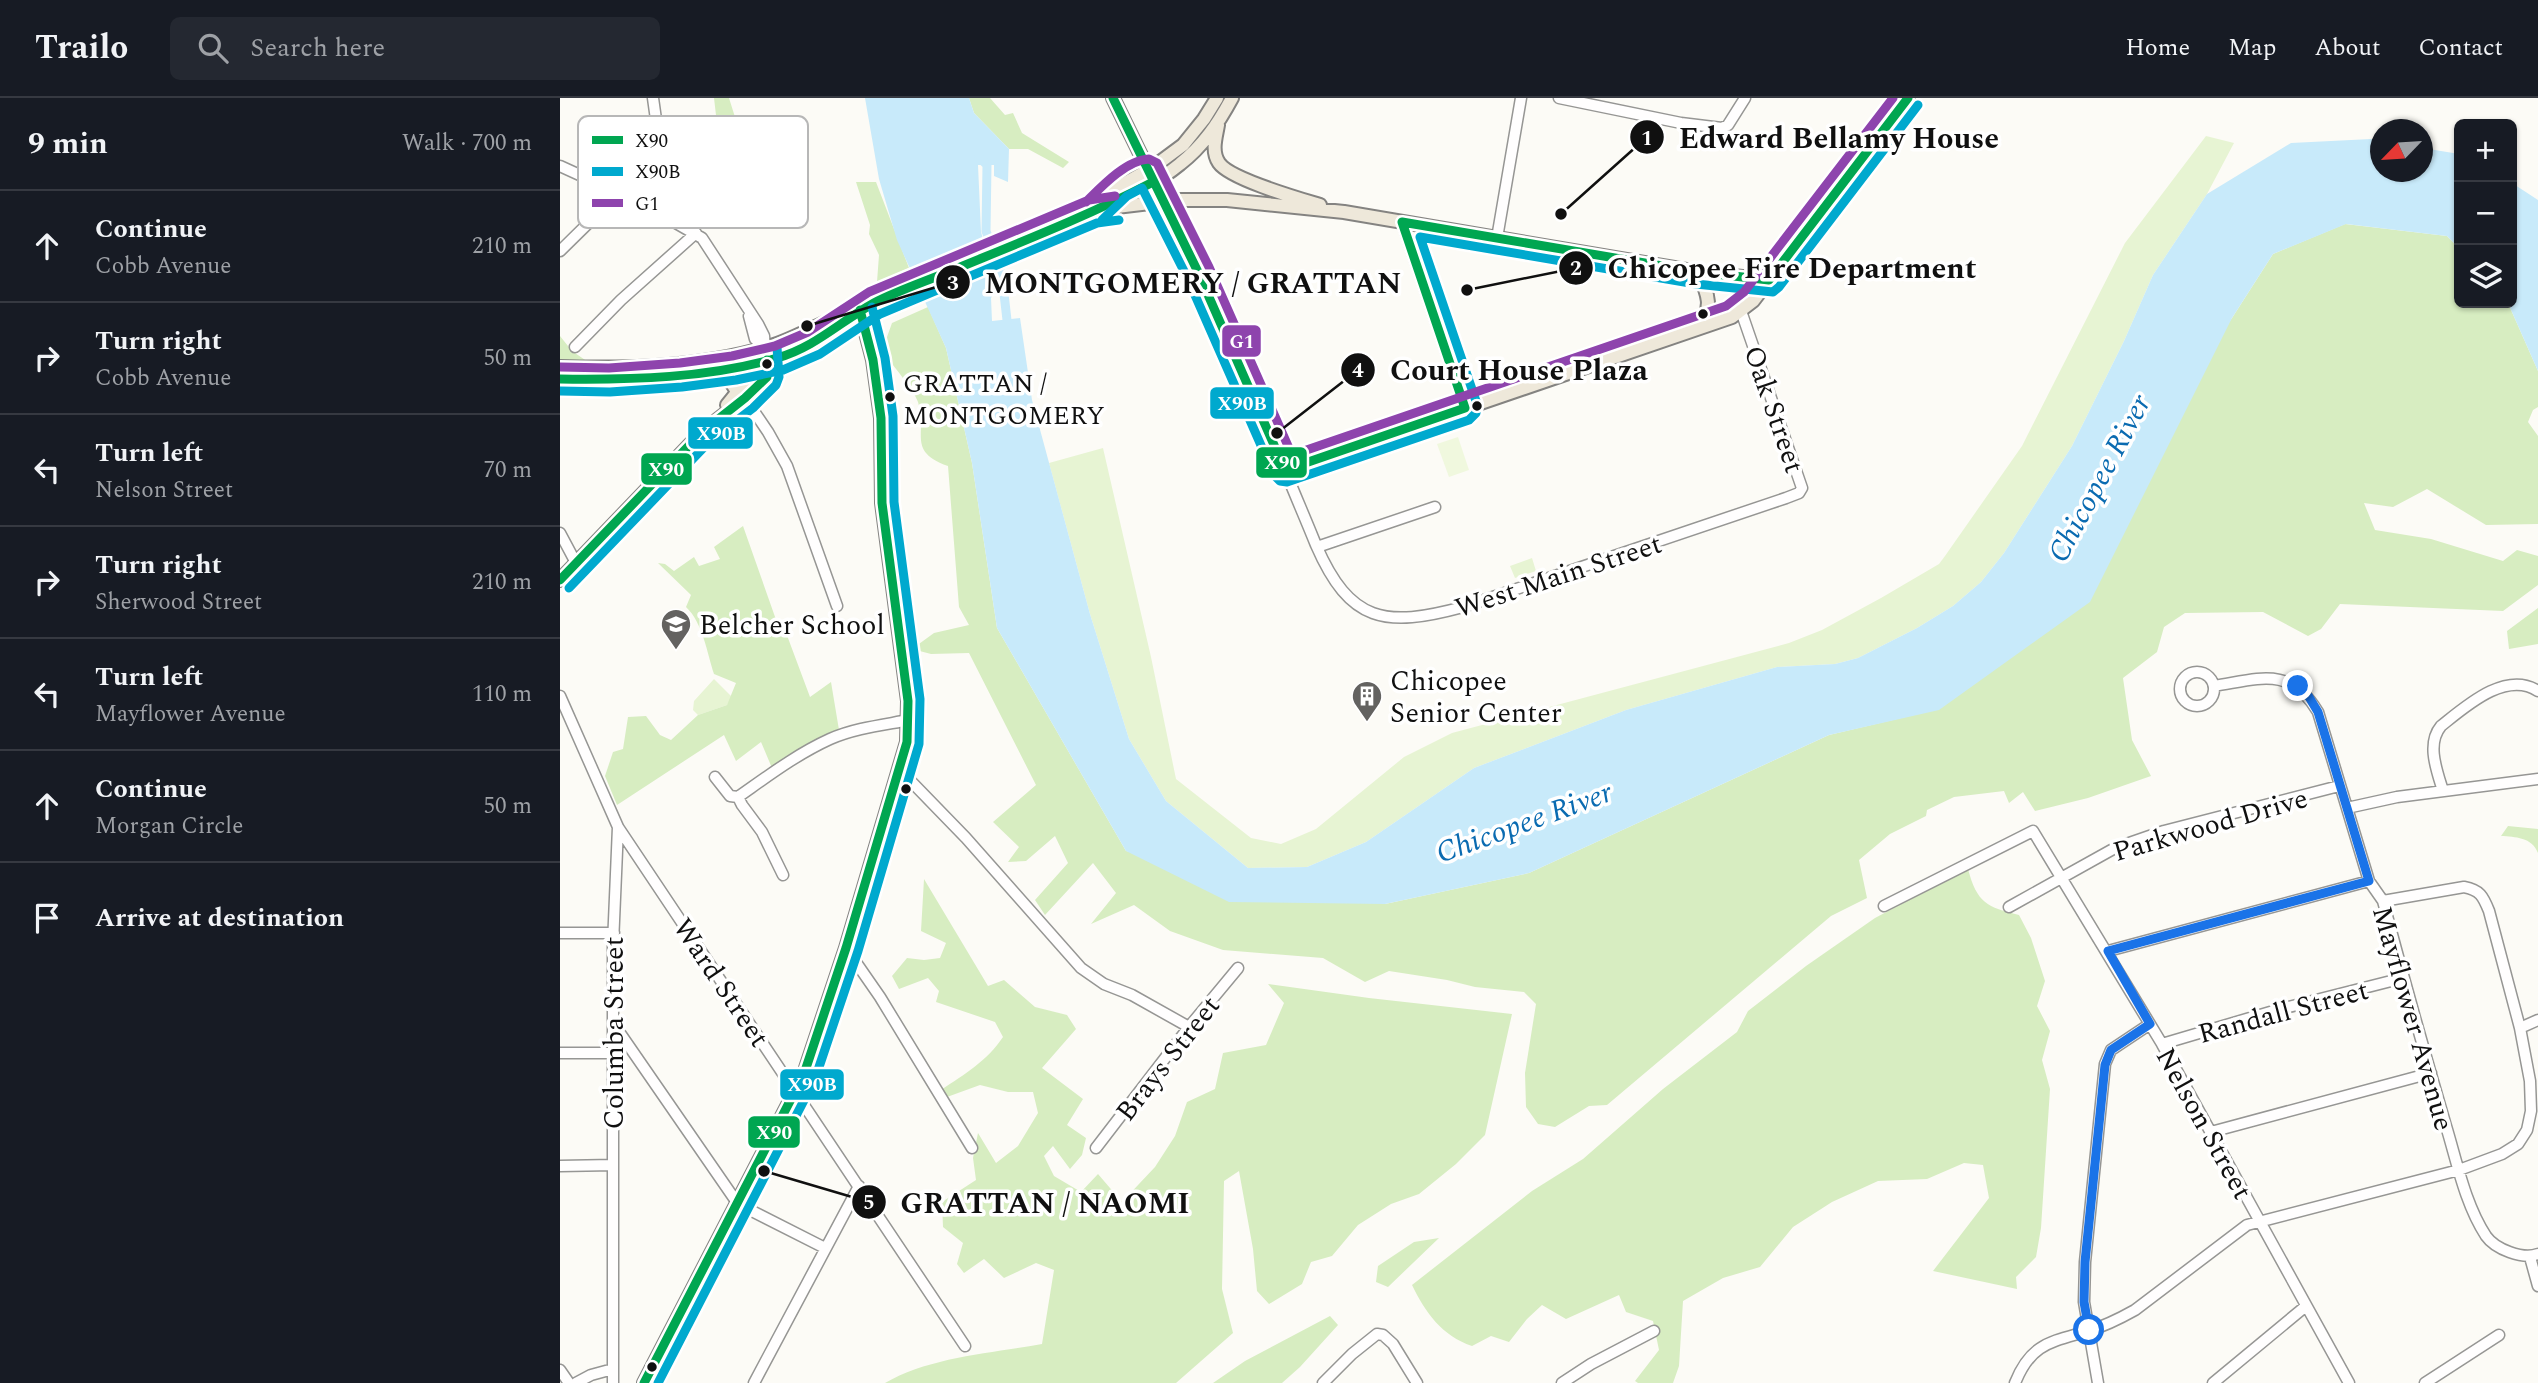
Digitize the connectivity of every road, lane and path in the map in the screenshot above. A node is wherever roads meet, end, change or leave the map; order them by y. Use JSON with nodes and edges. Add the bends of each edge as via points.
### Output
{"nodes":[{"id":1,"x":653,"y":98,"type":"edge"},
{"id":2,"x":1113,"y":98,"type":"edge"},
{"id":3,"x":1217,"y":98,"type":"edge"},
{"id":4,"x":1232,"y":98,"type":"edge"},
{"id":5,"x":1521,"y":98,"type":"edge"},
{"id":6,"x":1559,"y":98,"type":"edge"},
{"id":7,"x":1745,"y":98,"type":"edge"},
{"id":8,"x":1908,"y":98,"type":"edge"},
{"id":9,"x":656,"y":116,"type":"edge"},
{"id":10,"x":1219,"y":122,"type":"junction"},
{"id":11,"x":560,"y":166,"type":"edge"},
{"id":12,"x":578,"y":174,"type":"edge"},
{"id":13,"x":1150,"y":177,"type":"junction"},
{"id":14,"x":1163,"y":202,"type":"junction"},
{"id":15,"x":1099,"y":209,"type":"junction"},
{"id":16,"x":1344,"y":212,"type":"junction"},
{"id":17,"x":1402,"y":222,"type":"junction"},
{"id":18,"x":583,"y":228,"type":"edge"},
{"id":19,"x":687,"y":228,"type":"edge"},
{"id":20,"x":696,"y":233,"type":"junction"},
{"id":21,"x":1497,"y":238,"type":"junction"},
{"id":22,"x":560,"y":251,"type":"edge"},
{"id":23,"x":1698,"y":272,"type":"junction"},
{"id":24,"x":1769,"y":280,"type":"junction"},
{"id":25,"x":860,"y":310,"type":"junction"},
{"id":26,"x":1741,"y":311,"type":"junction"},
{"id":27,"x":1693,"y":331,"type":"junction"},
{"id":28,"x":575,"y":347,"type":"dead end"},
{"id":29,"x":766,"y":354,"type":"junction"},
{"id":30,"x":560,"y":367,"type":"edge"},
{"id":31,"x":713,"y":371,"type":"junction"},
{"id":32,"x":560,"y":379,"type":"edge"},
{"id":33,"x":746,"y":394,"type":"junction"},
{"id":34,"x":1465,"y":408,"type":"junction"},
{"id":35,"x":1285,"y":470,"type":"junction"},
{"id":36,"x":1786,"y":498,"type":"joint"},
{"id":37,"x":1435,"y":507,"type":"dead end"},
{"id":38,"x":560,"y":533,"type":"edge"},
{"id":39,"x":1317,"y":547,"type":"junction"},
{"id":40,"x":576,"y":563,"type":"junction"},
{"id":41,"x":560,"y":580,"type":"edge"},
{"id":42,"x":837,"y":606,"type":"dead end"},
{"id":43,"x":2214,"y":686,"type":"dead end"},
{"id":44,"x":2538,"y":691,"type":"edge"},
{"id":45,"x":560,"y":696,"type":"edge"},
{"id":46,"x":909,"y":720,"type":"junction"},
{"id":47,"x":900,"y":770,"type":"junction"},
{"id":48,"x":715,"y":777,"type":"dead end"},
{"id":49,"x":2538,"y":779,"type":"edge"},
{"id":50,"x":2339,"y":786,"type":"junction"},
{"id":51,"x":2443,"y":791,"type":"junction"},
{"id":52,"x":738,"y":797,"type":"junction"},
{"id":53,"x":2347,"y":808,"type":"junction"},
{"id":54,"x":618,"y":827,"type":"junction"},
{"id":55,"x":783,"y":875,"type":"dead end"},
{"id":56,"x":2061,"y":878,"type":"junction"},
{"id":57,"x":2369,"y":881,"type":"junction"},
{"id":58,"x":2383,"y":901,"type":"junction"},
{"id":59,"x":1884,"y":906,"type":"dead end"},
{"id":60,"x":2009,"y":907,"type":"dead end"},
{"id":61,"x":560,"y":933,"type":"edge"},
{"id":62,"x":614,"y":933,"type":"junction"},
{"id":63,"x":846,"y":948,"type":"junction"},
{"id":64,"x":2108,"y":951,"type":"junction"},
{"id":65,"x":1238,"y":968,"type":"dead end"},
{"id":66,"x":2403,"y":978,"type":"junction"},
{"id":67,"x":2538,"y":1020,"type":"edge"},
{"id":68,"x":613,"y":1023,"type":"junction"},
{"id":69,"x":2150,"y":1024,"type":"junction"},
{"id":70,"x":1189,"y":1027,"type":"junction"},
{"id":71,"x":2520,"y":1028,"type":"junction"},
{"id":72,"x":2162,"y":1044,"type":"junction"},
{"id":73,"x":560,"y":1053,"type":"edge"},
{"id":74,"x":613,"y":1053,"type":"junction"},
{"id":75,"x":2431,"y":1073,"type":"junction"},
{"id":76,"x":795,"y":1092,"type":"junction"},
{"id":77,"x":2211,"y":1132,"type":"junction"},
{"id":78,"x":972,"y":1148,"type":"dead end"},
{"id":79,"x":1096,"y":1148,"type":"dead end"},
{"id":80,"x":613,"y":1165,"type":"junction"},
{"id":81,"x":560,"y":1166,"type":"edge"},
{"id":82,"x":2459,"y":1170,"type":"junction"},
{"id":83,"x":859,"y":1186,"type":"junction"},
{"id":84,"x":738,"y":1204,"type":"junction"},
{"id":85,"x":2261,"y":1223,"type":"junction"},
{"id":86,"x":825,"y":1248,"type":"junction"},
{"id":87,"x":2534,"y":1255,"type":"edge"},
{"id":88,"x":2538,"y":1286,"type":"edge"},
{"id":89,"x":2306,"y":1306,"type":"junction"},
{"id":90,"x":2089,"y":1330,"type":"junction"},
{"id":91,"x":1654,"y":1331,"type":"dead end"},
{"id":92,"x":2499,"y":1335,"type":"dead end"},
{"id":93,"x":965,"y":1346,"type":"dead end"},
{"id":94,"x":613,"y":1369,"type":"junction"},
{"id":95,"x":560,"y":1370,"type":"edge"},
{"id":96,"x":569,"y":1383,"type":"edge"},
{"id":97,"x":576,"y":1383,"type":"edge"},
{"id":98,"x":613,"y":1383,"type":"edge"},
{"id":99,"x":644,"y":1383,"type":"edge"},
{"id":100,"x":754,"y":1383,"type":"edge"},
{"id":101,"x":1323,"y":1383,"type":"edge"},
{"id":102,"x":1417,"y":1383,"type":"edge"},
{"id":103,"x":1562,"y":1383,"type":"edge"},
{"id":104,"x":2015,"y":1383,"type":"edge"},
{"id":105,"x":2098,"y":1383,"type":"edge"},
{"id":106,"x":2213,"y":1383,"type":"edge"},
{"id":107,"x":2349,"y":1383,"type":"edge"},
{"id":108,"x":2425,"y":1383,"type":"edge"}],
"edges":[{"from":1,"to":9,"type":"street"},
{"from":2,"to":13,"type":"main road"},
{"from":3,"to":13,"type":"main road","via":[[1192,135]]},
{"from":4,"to":10,"type":"main road"},
{"from":5,"to":21,"type":"street"},
{"from":6,"to":7,"type":"street","via":[[1722,128]]},
{"from":8,"to":24,"type":"main road"},
{"from":10,"to":13,"type":"main road","via":[[1191,155]]},
{"from":10,"to":16,"type":"main road","via":[[1215,149],[1224,168]]},
{"from":11,"to":12,"type":"street"},
{"from":13,"to":14,"type":"main road"},
{"from":13,"to":15,"type":"main road"},
{"from":14,"to":15,"type":"main road"},
{"from":14,"to":16,"type":"main road","via":[[1227,200]]},
{"from":14,"to":35,"type":"main road"},
{"from":15,"to":25,"type":"main road"},
{"from":16,"to":17,"type":"main road"},
{"from":17,"to":21,"type":"main road"},
{"from":17,"to":34,"type":"street"},
{"from":18,"to":22,"type":"street"},
{"from":19,"to":20,"type":"street"},
{"from":20,"to":28,"type":"street"},
{"from":20,"to":29,"type":"street","via":[[710,247],[761,330]]},
{"from":21,"to":23,"type":"main road"},
{"from":23,"to":24,"type":"main road"},
{"from":23,"to":27,"type":"main road","via":[[1709,306]]},
{"from":24,"to":26,"type":"main road"},
{"from":25,"to":29,"type":"main road","via":[[796,352]]},
{"from":25,"to":46,"type":"main road","via":[[881,418],[882,503]]},
{"from":26,"to":27,"type":"main road"},
{"from":26,"to":36,"type":"street","name":"Oak Street","via":[[1802,488]]},
{"from":27,"to":34,"type":"main road"},
{"from":29,"to":30,"type":"main road","via":[[657,366]]},
{"from":29,"to":31,"type":"main road"},
{"from":29,"to":33,"type":"main road","via":[[767,377]]},
{"from":31,"to":32,"type":"main road","via":[[635,379]]},
{"from":31,"to":33,"type":"main road"},
{"from":33,"to":40,"type":"main road","via":[[705,429]]},
{"from":33,"to":42,"type":"street","via":[[787,466]]},
{"from":34,"to":35,"type":"main road"},
{"from":35,"to":39,"type":"street"},
{"from":36,"to":39,"type":"street","name":"West Main Street","via":[[1607,560],[1416,617],[1377,614],[1354,603],[1335,583]]},
{"from":37,"to":39,"type":"street"},
{"from":38,"to":40,"type":"street"},
{"from":40,"to":41,"type":"main road"},
{"from":43,"to":50,"type":"street","name":"Mayflower Avenue","via":[[2262,678],[2298,686],[2318,712]]},
{"from":44,"to":51,"type":"street","via":[[2521,684],[2496,689],[2441,726],[2433,753]]},
{"from":45,"to":54,"type":"street","name":"Columba Street"},
{"from":46,"to":47,"type":"main road"},
{"from":46,"to":52,"type":"street","via":[[830,739]]},
{"from":47,"to":63,"type":"main road"},
{"from":47,"to":70,"type":"street","via":[[1081,968]]},
{"from":48,"to":52,"type":"street","via":[[730,796]]},
{"from":49,"to":51,"type":"street"},
{"from":50,"to":53,"type":"street","name":"Mayflower Avenue"},
{"from":50,"to":56,"type":"street","name":"Parkwood Drive","via":[[2164,831],[2115,848]]},
{"from":51,"to":53,"type":"street"},
{"from":52,"to":55,"type":"street"},
{"from":53,"to":57,"type":"street","name":"Mayflower Avenue"},
{"from":54,"to":62,"type":"street","name":"Columba Street"},
{"from":54,"to":76,"type":"street","name":"Ward Street"},
{"from":56,"to":59,"type":"street","name":"Nelson Street","via":[[2033,831]]},
{"from":56,"to":60,"type":"street","name":"Parkwood Drive"},
{"from":56,"to":64,"type":"street","name":"Nelson Street"},
{"from":57,"to":58,"type":"street","name":"Mayflower Avenue"},
{"from":57,"to":64,"type":"street"},
{"from":58,"to":66,"type":"street","name":"Mayflower Avenue"},
{"from":58,"to":71,"type":"street","via":[[2449,888],[2476,889],[2489,911]]},
{"from":61,"to":62,"type":"street"},
{"from":62,"to":68,"type":"street","name":"Columba Street"},
{"from":63,"to":76,"type":"main road"},
{"from":63,"to":78,"type":"street"},
{"from":64,"to":69,"type":"street","name":"Nelson Street"},
{"from":65,"to":70,"type":"street","name":"Brays Street"},
{"from":66,"to":72,"type":"street","name":"Randall Street"},
{"from":66,"to":75,"type":"street","name":"Mayflower Avenue"},
{"from":67,"to":71,"type":"street"},
{"from":68,"to":74,"type":"street","name":"Columba Street"},
{"from":68,"to":84,"type":"street"},
{"from":69,"to":72,"type":"street","name":"Nelson Street"},
{"from":69,"to":90,"type":"street","via":[[2111,1050],[2105,1065],[2085,1262]]},
{"from":70,"to":79,"type":"street","name":"Brays Street"},
{"from":71,"to":82,"type":"street","via":[[2532,1101],[2527,1130],[2511,1149]]},
{"from":72,"to":77,"type":"street","name":"Nelson Street"},
{"from":73,"to":74,"type":"street"},
{"from":74,"to":80,"type":"street","name":"Columba Street"},
{"from":75,"to":77,"type":"street"},
{"from":75,"to":82,"type":"street","name":"Mayflower Avenue"},
{"from":76,"to":83,"type":"street","name":"Ward Street"},
{"from":76,"to":84,"type":"main road"},
{"from":77,"to":85,"type":"street","name":"Nelson Street"},
{"from":80,"to":81,"type":"street"},
{"from":80,"to":94,"type":"street","name":"Columba Street"},
{"from":82,"to":85,"type":"street"},
{"from":82,"to":87,"type":"street","name":"Mayflower Avenue","via":[[2488,1239],[2512,1253]]},
{"from":83,"to":86,"type":"street"},
{"from":83,"to":93,"type":"street","name":"Ward Street"},
{"from":84,"to":86,"type":"street"},
{"from":84,"to":99,"type":"main road"},
{"from":85,"to":89,"type":"street","name":"Nelson Street"},
{"from":85,"to":90,"type":"street","via":[[2240,1229],[2134,1310]]},
{"from":86,"to":100,"type":"street"},
{"from":87,"to":88,"type":"street"},
{"from":89,"to":106,"type":"street"},
{"from":89,"to":107,"type":"street","name":"Nelson Street"},
{"from":90,"to":104,"type":"street","via":[[2036,1349]]},
{"from":90,"to":105,"type":"street"},
{"from":91,"to":103,"type":"street"},
{"from":92,"to":108,"type":"street"},
{"from":94,"to":97,"type":"street"},
{"from":94,"to":98,"type":"street","name":"Columba Street"},
{"from":95,"to":96,"type":"street"},
{"from":101,"to":102,"type":"street","via":[[1377,1334],[1393,1344]]}]}
